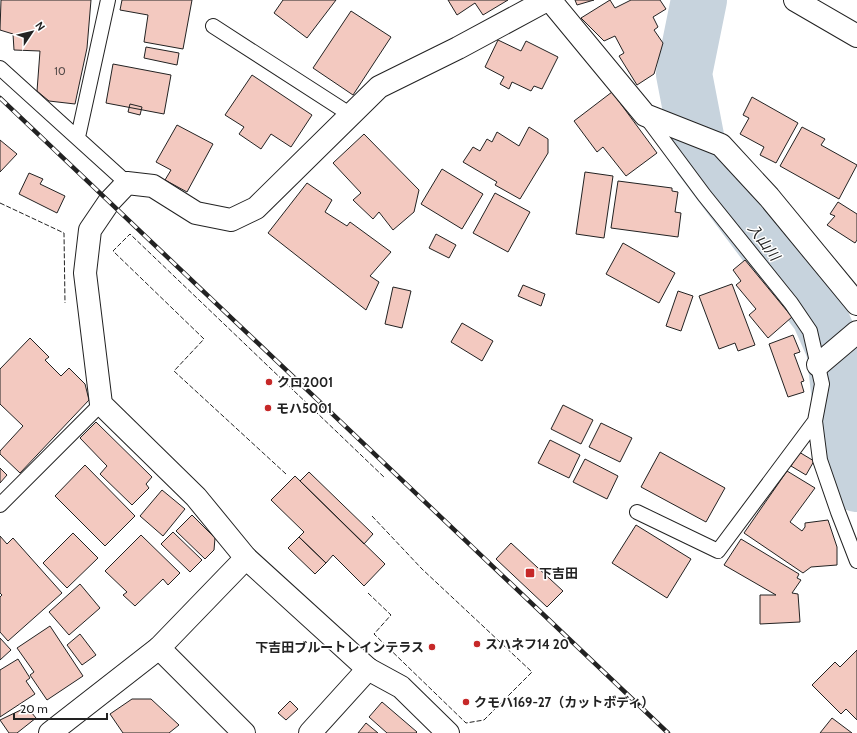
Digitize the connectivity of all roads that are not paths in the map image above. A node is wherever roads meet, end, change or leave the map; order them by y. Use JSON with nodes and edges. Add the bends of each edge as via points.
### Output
{"nodes":[{"id":1,"x":108,"y":0,"type":"edge"},
{"id":2,"x":547,"y":0,"type":"edge"},
{"id":3,"x":550,"y":0,"type":"edge"},
{"id":4,"x":795,"y":0,"type":"edge"},
{"id":5,"x":213,"y":26,"type":"dead end"},
{"id":6,"x":857,"y":36,"type":"edge"},
{"id":7,"x":0,"y":68,"type":"edge"},
{"id":8,"x":351,"y":115,"type":"junction"},
{"id":9,"x":653,"y":118,"type":"junction"},
{"id":10,"x":78,"y":137,"type":"junction"},
{"id":11,"x":127,"y":183,"type":"junction"},
{"id":12,"x":857,"y":304,"type":"edge"},
{"id":13,"x":854,"y":334,"type":"edge"},
{"id":14,"x":821,"y":363,"type":"junction"},
{"id":15,"x":101,"y":404,"type":"junction"},
{"id":16,"x":815,"y":421,"type":"junction"},
{"id":17,"x":0,"y":505,"type":"edge"},
{"id":18,"x":636,"y":512,"type":"dead end"},
{"id":19,"x":246,"y":558,"type":"junction"},
{"id":20,"x":857,"y":561,"type":"edge"},
{"id":21,"x":159,"y":648,"type":"junction"},
{"id":22,"x":368,"y":669,"type":"junction"},
{"id":23,"x":50,"y":733,"type":"edge"},
{"id":24,"x":244,"y":733,"type":"edge"},
{"id":25,"x":310,"y":733,"type":"edge"},
{"id":26,"x":448,"y":733,"type":"edge"}],
"edges":[{"from":1,"to":10,"type":"lane"},
{"from":2,"to":8,"type":"main road","via":[[379,87]]},
{"from":3,"to":9,"type":"main road"},
{"from":4,"to":6,"type":"main road"},
{"from":5,"to":8,"type":"lane"},
{"from":7,"to":10,"type":"lane"},
{"from":8,"to":11,"type":"main road","via":[[256,208],[231,220],[196,212],[153,186]]},
{"from":9,"to":12,"type":"main road","via":[[721,145]]},
{"from":9,"to":14,"type":"lane","via":[[704,195],[791,303],[810,331]]},
{"from":10,"to":11,"type":"lane"},
{"from":11,"to":15,"type":"main road","via":[[109,202],[90,230],[85,273]]},
{"from":13,"to":14,"type":"main road"},
{"from":14,"to":16,"type":"lane","via":[[822,384]]},
{"from":15,"to":17,"type":"lane"},
{"from":15,"to":19,"type":"main road","via":[[196,496]]},
{"from":16,"to":18,"type":"lane","via":[[718,551]]},
{"from":16,"to":20,"type":"lane","via":[[820,460]]},
{"from":19,"to":21,"type":"main road"},
{"from":19,"to":22,"type":"main road"},
{"from":21,"to":23,"type":"main road"},
{"from":21,"to":24,"type":"main road"},
{"from":22,"to":25,"type":"main road"},
{"from":22,"to":26,"type":"main road","via":[[401,687]]}]}
